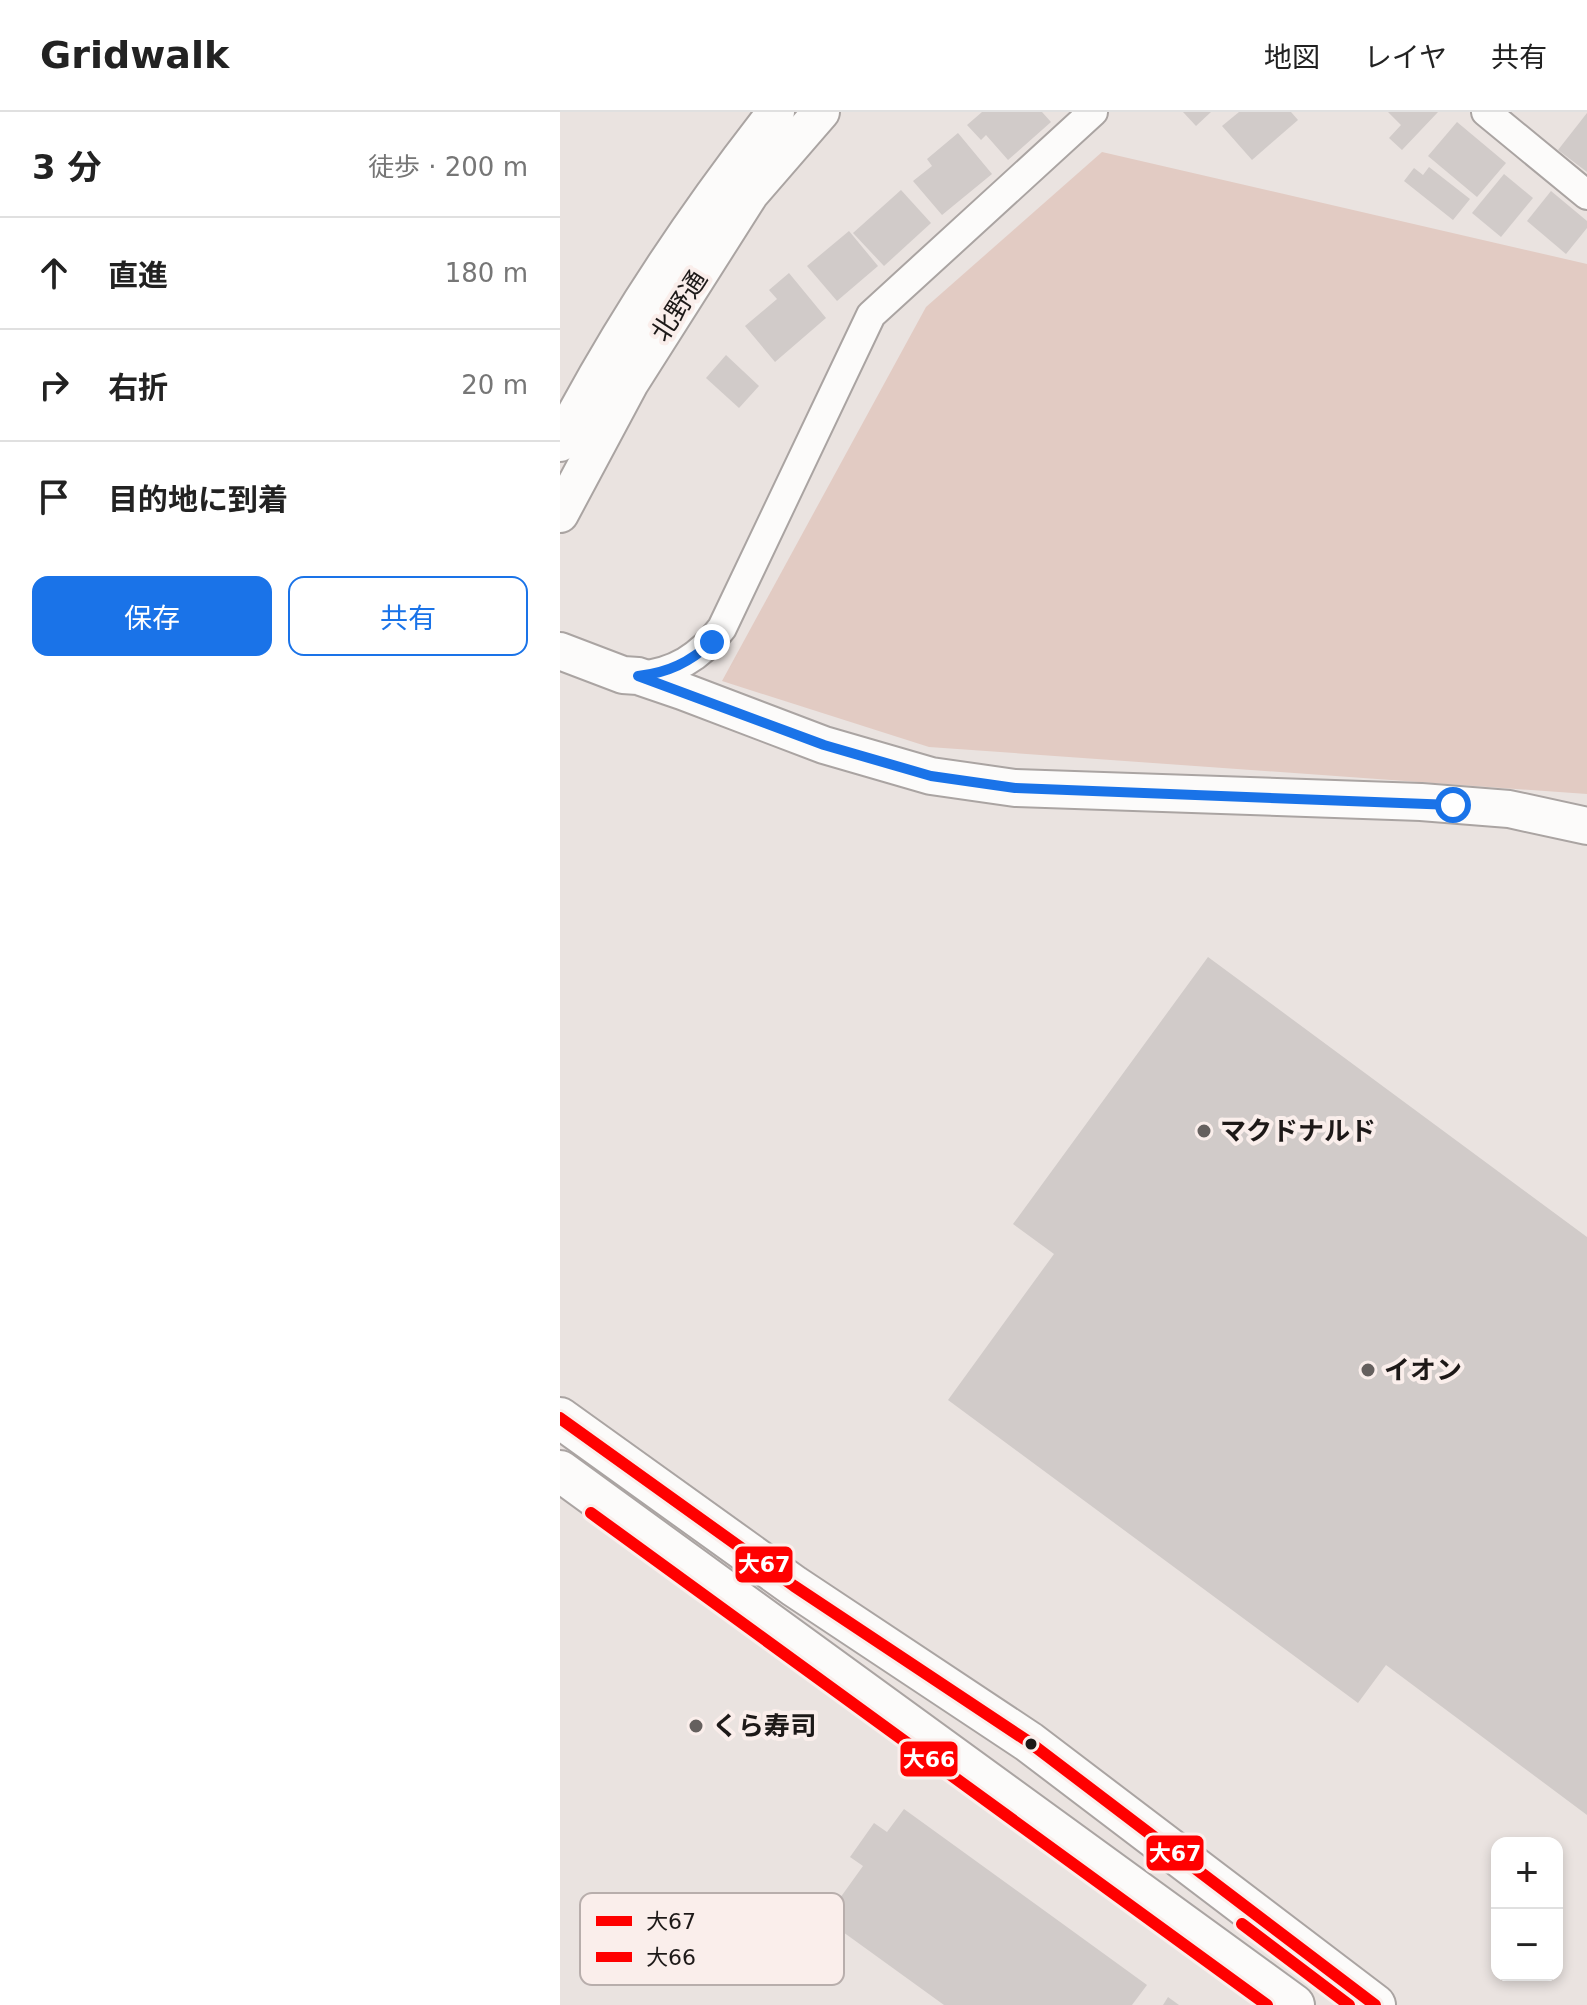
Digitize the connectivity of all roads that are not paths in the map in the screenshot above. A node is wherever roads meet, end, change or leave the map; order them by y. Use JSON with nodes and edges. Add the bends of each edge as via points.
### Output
{"nodes":[{"id":1,"x":776,"y":112,"type":"edge"},
{"id":2,"x":821,"y":112,"type":"edge"},
{"id":3,"x":1093,"y":112,"type":"edge"},
{"id":4,"x":1486,"y":112,"type":"edge"},
{"id":5,"x":1587,"y":195,"type":"edge"},
{"id":6,"x":560,"y":443,"type":"edge"},
{"id":7,"x":560,"y":514,"type":"edge"},
{"id":8,"x":560,"y":651,"type":"edge"},
{"id":9,"x":638,"y":676,"type":"junction"},
{"id":10,"x":1587,"y":826,"type":"edge"},
{"id":11,"x":560,"y":1418,"type":"edge"},
{"id":12,"x":560,"y":1471,"type":"edge"},
{"id":13,"x":1294,"y":2005,"type":"edge"},
{"id":14,"x":1375,"y":2005,"type":"edge"}],
"edges":[{"from":1,"to":6,"type":"street","name":"北野通","via":[[721,183],[604,360]]},
{"from":2,"to":7,"type":"street","name":"北野通","via":[[750,194],[630,383]]},
{"from":3,"to":9,"type":"street","via":[[871,315],[722,628],[684,664]]},
{"from":4,"to":5,"type":"street"},
{"from":8,"to":9,"type":"street"},
{"from":9,"to":10,"type":"street","via":[[824,745],[931,776],[1015,788],[1421,802],[1509,809]]},
{"from":11,"to":14,"type":"main road","via":[[794,1586],[1029,1742]]},
{"from":12,"to":13,"type":"main road"}]}
